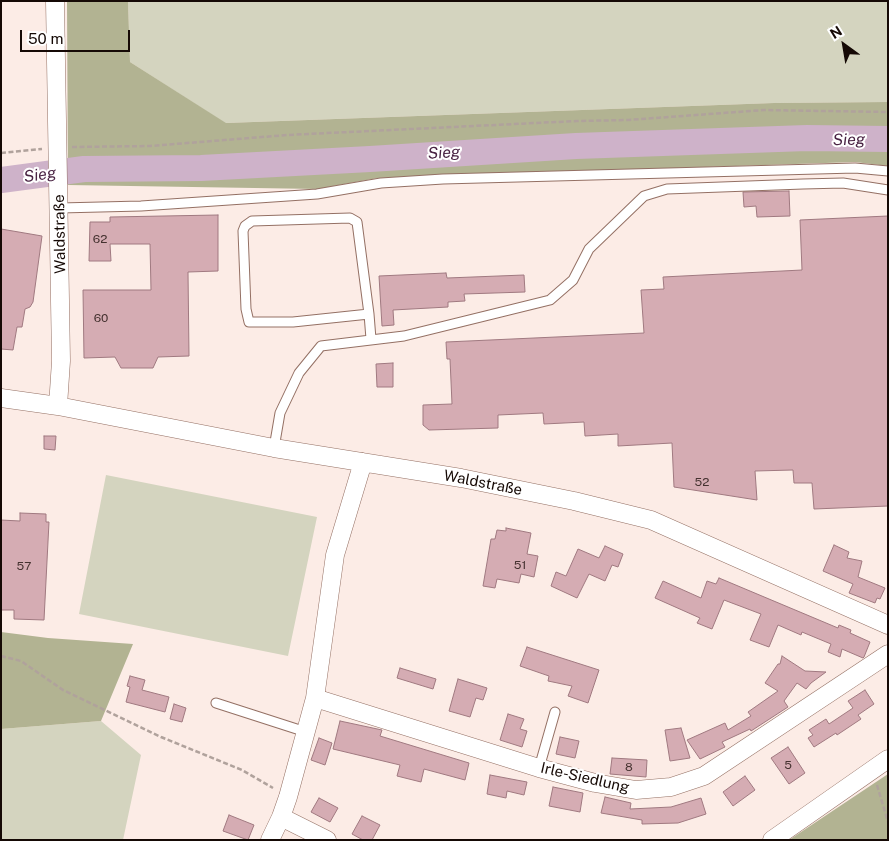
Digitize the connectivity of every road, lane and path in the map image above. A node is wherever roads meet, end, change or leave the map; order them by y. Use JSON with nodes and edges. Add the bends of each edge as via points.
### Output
{"nodes":[{"id":1,"x":55,"y":1,"type":"edge"},
{"id":2,"x":888,"y":112,"type":"edge"},
{"id":3,"x":58,"y":151,"type":"junction"},
{"id":4,"x":1,"y":153,"type":"edge"},
{"id":5,"x":888,"y":171,"type":"edge"},
{"id":6,"x":888,"y":190,"type":"edge"},
{"id":7,"x":60,"y":208,"type":"junction"},
{"id":8,"x":369,"y":314,"type":"junction"},
{"id":9,"x":371,"y":339,"type":"junction"},
{"id":10,"x":1,"y":398,"type":"edge"},
{"id":11,"x":58,"y":406,"type":"junction"},
{"id":12,"x":274,"y":448,"type":"junction"},
{"id":13,"x":364,"y":462,"type":"junction"},
{"id":14,"x":888,"y":625,"type":"edge"},
{"id":15,"x":888,"y":654,"type":"edge"},
{"id":16,"x":1,"y":656,"type":"edge"},
{"id":17,"x":315,"y":698,"type":"junction"},
{"id":18,"x":216,"y":703,"type":"dead end"},
{"id":19,"x":555,"y":712,"type":"dead end"},
{"id":20,"x":306,"y":732,"type":"junction"},
{"id":21,"x":888,"y":759,"type":"edge"},
{"id":22,"x":539,"y":768,"type":"junction"},
{"id":23,"x":872,"y":769,"type":"junction"},
{"id":24,"x":288,"y":797,"type":"junction"},
{"id":25,"x":281,"y":817,"type":"junction"},
{"id":26,"x":888,"y":822,"type":"edge"},
{"id":27,"x":270,"y":840,"type":"edge"},
{"id":28,"x":327,"y":840,"type":"edge"},
{"id":29,"x":772,"y":840,"type":"edge"}],
"edges":[{"from":1,"to":3,"type":"street","name":"Waldstraße"},
{"from":2,"to":3,"type":"path","via":[[764,110],[628,120],[287,135]]},
{"from":3,"to":4,"type":"path"},
{"from":3,"to":7,"type":"street","name":"Waldstraße"},
{"from":5,"to":7,"type":"lane","via":[[836,169],[443,179],[380,183],[317,194]]},
{"from":6,"to":9,"type":"lane","via":[[843,183],[667,189],[644,196],[589,249],[573,280],[550,300],[404,336]]},
{"from":7,"to":11,"type":"street","name":"Waldstraße","via":[[61,361]]},
{"from":8,"to":8,"type":"lane","via":[[293,322],[249,322],[245,226],[252,220],[350,218],[357,222]]},
{"from":8,"to":9,"type":"lane"},
{"from":9,"to":12,"type":"lane","via":[[321,346],[299,373],[280,413]]},
{"from":10,"to":11,"type":"street","name":"Waldstraße"},
{"from":11,"to":12,"type":"street","name":"Waldstraße"},
{"from":12,"to":13,"type":"street","name":"Waldstraße"},
{"from":13,"to":14,"type":"street","name":"Waldstraße","via":[[461,478],[651,520]]},
{"from":13,"to":17,"type":"street","via":[[336,555]]},
{"from":15,"to":22,"type":"street","name":"Irle-Siedlung","via":[[704,776],[671,787],[636,790]]},
{"from":16,"to":24,"type":"path","via":[[21,661],[63,690],[242,770]]},
{"from":17,"to":20,"type":"street"},
{"from":17,"to":22,"type":"street","name":"Irle-Siedlung"},
{"from":18,"to":20,"type":"lane"},
{"from":19,"to":22,"type":"lane"},
{"from":20,"to":24,"type":"street"},
{"from":21,"to":23,"type":"street"},
{"from":23,"to":26,"type":"path"},
{"from":23,"to":29,"type":"street"},
{"from":24,"to":25,"type":"street"},
{"from":25,"to":27,"type":"street"},
{"from":25,"to":28,"type":"street"}]}
